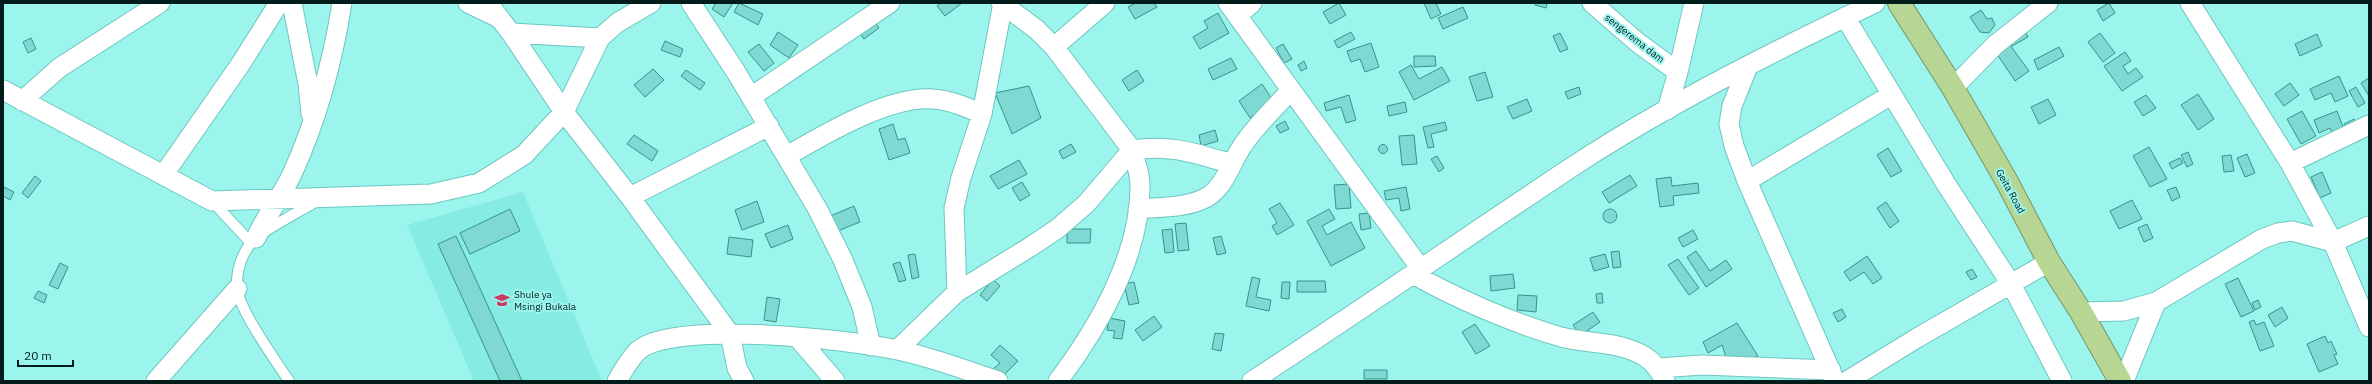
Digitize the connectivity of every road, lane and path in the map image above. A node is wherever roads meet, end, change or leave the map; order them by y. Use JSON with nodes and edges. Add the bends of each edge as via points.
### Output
{"nodes":[{"id":1,"x":160,"y":3,"type":"edge"},
{"id":2,"x":279,"y":3,"type":"edge"},
{"id":3,"x":292,"y":3,"type":"edge"},
{"id":4,"x":342,"y":3,"type":"edge"},
{"id":5,"x":468,"y":3,"type":"edge"},
{"id":6,"x":651,"y":3,"type":"edge"},
{"id":7,"x":691,"y":3,"type":"edge"},
{"id":8,"x":890,"y":3,"type":"edge"},
{"id":9,"x":1002,"y":3,"type":"edge"},
{"id":10,"x":1105,"y":3,"type":"edge"},
{"id":11,"x":1252,"y":3,"type":"edge"},
{"id":12,"x":1592,"y":3,"type":"edge"},
{"id":13,"x":1694,"y":3,"type":"edge"},
{"id":14,"x":1875,"y":3,"type":"edge"},
{"id":15,"x":1900,"y":3,"type":"edge"},
{"id":16,"x":2048,"y":3,"type":"edge"},
{"id":17,"x":2190,"y":3,"type":"edge"},
{"id":18,"x":1233,"y":9,"type":"edge"},
{"id":19,"x":493,"y":10,"type":"edge"},
{"id":20,"x":1845,"y":17,"type":"junction"},
{"id":21,"x":511,"y":33,"type":"junction"},
{"id":22,"x":600,"y":38,"type":"junction"},
{"id":23,"x":1054,"y":46,"type":"junction"},
{"id":24,"x":1748,"y":66,"type":"junction"},
{"id":25,"x":1678,"y":72,"type":"junction"},
{"id":26,"x":1953,"y":88,"type":"junction"},
{"id":27,"x":3,"y":90,"type":"edge"},
{"id":28,"x":1291,"y":90,"type":"junction"},
{"id":29,"x":1891,"y":95,"type":"junction"},
{"id":30,"x":751,"y":96,"type":"junction"},
{"id":31,"x":22,"y":101,"type":"junction"},
{"id":32,"x":1276,"y":106,"type":"junction"},
{"id":33,"x":1305,"y":109,"type":"junction"},
{"id":34,"x":1667,"y":110,"type":"junction"},
{"id":35,"x":564,"y":112,"type":"junction"},
{"id":36,"x":982,"y":114,"type":"junction"},
{"id":37,"x":312,"y":123,"type":"junction"},
{"id":38,"x":2369,"y":125,"type":"edge"},
{"id":39,"x":769,"y":126,"type":"junction"},
{"id":40,"x":1132,"y":150,"type":"junction"},
{"id":41,"x":787,"y":156,"type":"junction"},
{"id":42,"x":2290,"y":163,"type":"junction"},
{"id":43,"x":1232,"y":164,"type":"junction"},
{"id":44,"x":164,"y":174,"type":"junction"},
{"id":45,"x":1747,"y":181,"type":"junction"},
{"id":46,"x":630,"y":197,"type":"junction"},
{"id":47,"x":320,"y":199,"type":"junction"},
{"id":48,"x":278,"y":200,"type":"junction"},
{"id":49,"x":212,"y":201,"type":"junction"},
{"id":50,"x":1138,"y":209,"type":"junction"},
{"id":51,"x":2369,"y":226,"type":"edge"},
{"id":52,"x":253,"y":241,"type":"junction"},
{"id":53,"x":2333,"y":242,"type":"junction"},
{"id":54,"x":2050,"y":262,"type":"junction"},
{"id":55,"x":1417,"y":272,"type":"junction"},
{"id":56,"x":2011,"y":284,"type":"junction"},
{"id":57,"x":237,"y":289,"type":"junction"},
{"id":58,"x":957,"y":292,"type":"junction"},
{"id":59,"x":2156,"y":302,"type":"junction"},
{"id":60,"x":2081,"y":312,"type":"junction"},
{"id":61,"x":2369,"y":327,"type":"edge"},
{"id":62,"x":730,"y":334,"type":"junction"},
{"id":63,"x":798,"y":338,"type":"junction"},
{"id":64,"x":871,"y":346,"type":"junction"},
{"id":65,"x":898,"y":350,"type":"junction"},
{"id":66,"x":1662,"y":375,"type":"edge"},
{"id":67,"x":1833,"y":376,"type":"edge"},
{"id":68,"x":156,"y":381,"type":"edge"},
{"id":69,"x":289,"y":381,"type":"edge"},
{"id":70,"x":617,"y":381,"type":"edge"},
{"id":71,"x":744,"y":381,"type":"edge"},
{"id":72,"x":835,"y":381,"type":"edge"},
{"id":73,"x":998,"y":381,"type":"edge"},
{"id":74,"x":1058,"y":381,"type":"edge"},
{"id":75,"x":1252,"y":381,"type":"edge"},
{"id":76,"x":1847,"y":381,"type":"edge"},
{"id":77,"x":2062,"y":381,"type":"edge"},
{"id":78,"x":2120,"y":381,"type":"edge"},
{"id":79,"x":2124,"y":381,"type":"edge"}],
"edges":[{"from":1,"to":31,"type":"street","via":[[59,68]]},
{"from":2,"to":44,"type":"street","via":[[240,65]]},
{"from":3,"to":37,"type":"street","via":[[308,84]]},
{"from":4,"to":37,"type":"street","via":[[328,71]]},
{"from":5,"to":19,"type":"street"},
{"from":6,"to":22,"type":"street","via":[[617,23]]},
{"from":7,"to":30,"type":"street"},
{"from":8,"to":30,"type":"street"},
{"from":9,"to":23,"type":"street"},
{"from":9,"to":36,"type":"street"},
{"from":10,"to":23,"type":"street"},
{"from":11,"to":18,"type":"street"},
{"from":12,"to":25,"type":"street","name":"sengerema dam","via":[[1637,42]]},
{"from":13,"to":25,"type":"street"},
{"from":14,"to":20,"type":"street"},
{"from":15,"to":26,"type":"highway","name":"Geita Road"},
{"from":16,"to":26,"type":"street","via":[[1995,45]]},
{"from":17,"to":42,"type":"street"},
{"from":18,"to":28,"type":"street"},
{"from":19,"to":21,"type":"street"},
{"from":20,"to":24,"type":"street"},
{"from":20,"to":29,"type":"street"},
{"from":21,"to":22,"type":"street"},
{"from":21,"to":35,"type":"street"},
{"from":22,"to":35,"type":"street"},
{"from":23,"to":40,"type":"street"},
{"from":24,"to":34,"type":"street"},
{"from":24,"to":45,"type":"street","via":[[1732,106],[1729,124]]},
{"from":25,"to":34,"type":"street"},
{"from":26,"to":54,"type":"highway","name":"Geita Road"},
{"from":27,"to":31,"type":"street"},
{"from":28,"to":32,"type":"street"},
{"from":28,"to":33,"type":"street"},
{"from":29,"to":45,"type":"street"},
{"from":29,"to":56,"type":"street"},
{"from":30,"to":39,"type":"street"},
{"from":31,"to":44,"type":"street"},
{"from":32,"to":33,"type":"street"},
{"from":32,"to":43,"type":"street","via":[[1243,144]]},
{"from":33,"to":55,"type":"street"},
{"from":34,"to":55,"type":"street","via":[[1579,162]]},
{"from":35,"to":46,"type":"street"},
{"from":35,"to":47,"type":"street","via":[[524,155],[479,183],[431,194]]},
{"from":36,"to":41,"type":"street","via":[[952,102],[931,98],[908,101],[876,111],[830,131]]},
{"from":36,"to":58,"type":"street","via":[[954,208]]},
{"from":37,"to":48,"type":"street"},
{"from":38,"to":42,"type":"street"},
{"from":39,"to":41,"type":"street"},
{"from":39,"to":46,"type":"street"},
{"from":40,"to":43,"type":"street","via":[[1176,148]]},
{"from":40,"to":50,"type":"street","via":[[1140,185]]},
{"from":40,"to":58,"type":"street","via":[[1086,204],[1057,229]]},
{"from":41,"to":64,"type":"street","via":[[843,260],[862,307]]},
{"from":42,"to":53,"type":"street"},
{"from":43,"to":50,"type":"street","via":[[1214,193],[1202,200],[1178,206]]},
{"from":44,"to":49,"type":"street"},
{"from":45,"to":67,"type":"street"},
{"from":46,"to":62,"type":"street"},
{"from":47,"to":48,"type":"street"},
{"from":47,"to":52,"type":"lane"},
{"from":48,"to":49,"type":"street"},
{"from":48,"to":52,"type":"street"},
{"from":49,"to":52,"type":"lane"},
{"from":50,"to":74,"type":"street","via":[[1123,270],[1107,305],[1091,334]]},
{"from":51,"to":53,"type":"street"},
{"from":52,"to":57,"type":"lane","via":[[244,251],[238,268]]},
{"from":53,"to":59,"type":"street","via":[[2292,231],[2278,233],[2262,239]]},
{"from":53,"to":61,"type":"street"},
{"from":54,"to":56,"type":"street"},
{"from":54,"to":60,"type":"highway","name":"Geita Road"},
{"from":55,"to":66,"type":"street","via":[[1434,286],[1530,327],[1563,337],[1625,348],[1644,356]]},
{"from":55,"to":75,"type":"street"},
{"from":56,"to":76,"type":"street"},
{"from":56,"to":77,"type":"street"},
{"from":57,"to":68,"type":"street"},
{"from":57,"to":69,"type":"lane","via":[[251,321]]},
{"from":58,"to":65,"type":"street"},
{"from":59,"to":60,"type":"street","via":[[2124,310]]},
{"from":59,"to":79,"type":"street"},
{"from":60,"to":78,"type":"highway","name":"Geita Road"},
{"from":62,"to":63,"type":"street"},
{"from":62,"to":70,"type":"street","via":[[669,338],[640,349]]},
{"from":62,"to":71,"type":"street","via":[[737,368]]},
{"from":63,"to":64,"type":"street"},
{"from":63,"to":72,"type":"street"},
{"from":64,"to":65,"type":"street"},
{"from":65,"to":73,"type":"street"},
{"from":66,"to":67,"type":"street","via":[[1702,365]]}]}
